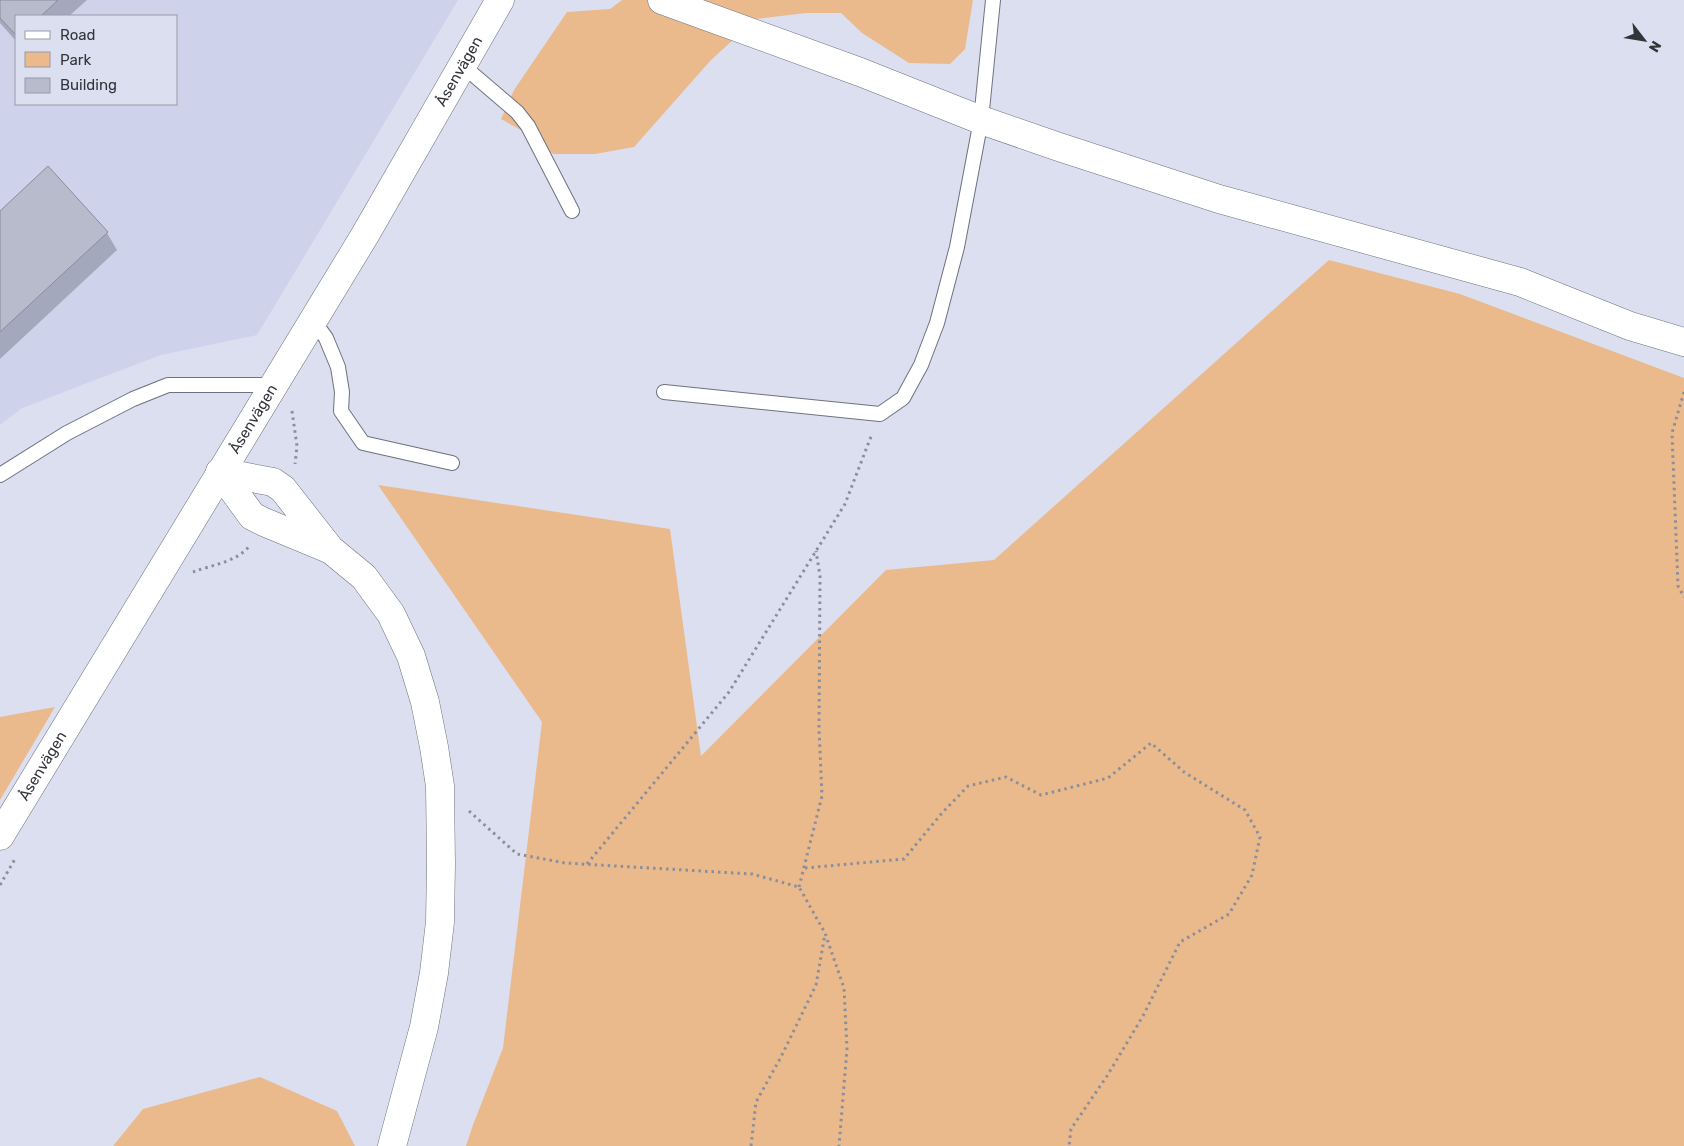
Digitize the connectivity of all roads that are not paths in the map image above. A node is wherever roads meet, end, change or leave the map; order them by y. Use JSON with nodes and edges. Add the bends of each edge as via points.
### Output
{"nodes":[{"id":1,"x":500,"y":0,"type":"edge"},
{"id":2,"x":662,"y":0,"type":"edge"},
{"id":3,"x":993,"y":0,"type":"edge"},
{"id":4,"x":462,"y":65,"type":"junction"},
{"id":5,"x":981,"y":120,"type":"junction"},
{"id":6,"x":572,"y":211,"type":"dead end"},
{"id":7,"x":313,"y":320,"type":"junction"},
{"id":8,"x":1684,"y":342,"type":"edge"},
{"id":9,"x":273,"y":385,"type":"junction"},
{"id":10,"x":664,"y":392,"type":"dead end"},
{"id":11,"x":452,"y":463,"type":"dead end"},
{"id":12,"x":220,"y":472,"type":"junction"},
{"id":13,"x":0,"y":474,"type":"edge"},
{"id":14,"x":330,"y":549,"type":"junction"},
{"id":15,"x":0,"y":836,"type":"edge"},
{"id":16,"x":392,"y":1146,"type":"edge"}],
"edges":[{"from":1,"to":4,"type":"main road","name":"Åsenvägen"},
{"from":2,"to":5,"type":"main road"},
{"from":3,"to":5,"type":"lane"},
{"from":4,"to":6,"type":"lane","via":[[517,112],[528,126]]},
{"from":4,"to":7,"type":"main road","name":"Åsenvägen"},
{"from":5,"to":8,"type":"main road","via":[[1218,199],[1520,282],[1630,326]]},
{"from":5,"to":10,"type":"lane","via":[[957,246],[937,323],[921,365],[903,398],[880,414]]},
{"from":7,"to":9,"type":"main road","name":"Åsenvägen"},
{"from":7,"to":11,"type":"lane","via":[[326,338],[338,367],[341,411],[362,443]]},
{"from":9,"to":12,"type":"main road","name":"Åsenvägen"},
{"from":9,"to":13,"type":"lane","via":[[168,385],[67,433]]},
{"from":12,"to":14,"type":"main road","via":[[252,516]]},
{"from":12,"to":14,"type":"main road","via":[[274,482]]},
{"from":12,"to":15,"type":"main road","name":"Åsenvägen"},
{"from":14,"to":16,"type":"main road","via":[[364,577],[391,614],[411,656],[425,702],[440,786],[440,913],[434,973],[424,1027]]}]}
